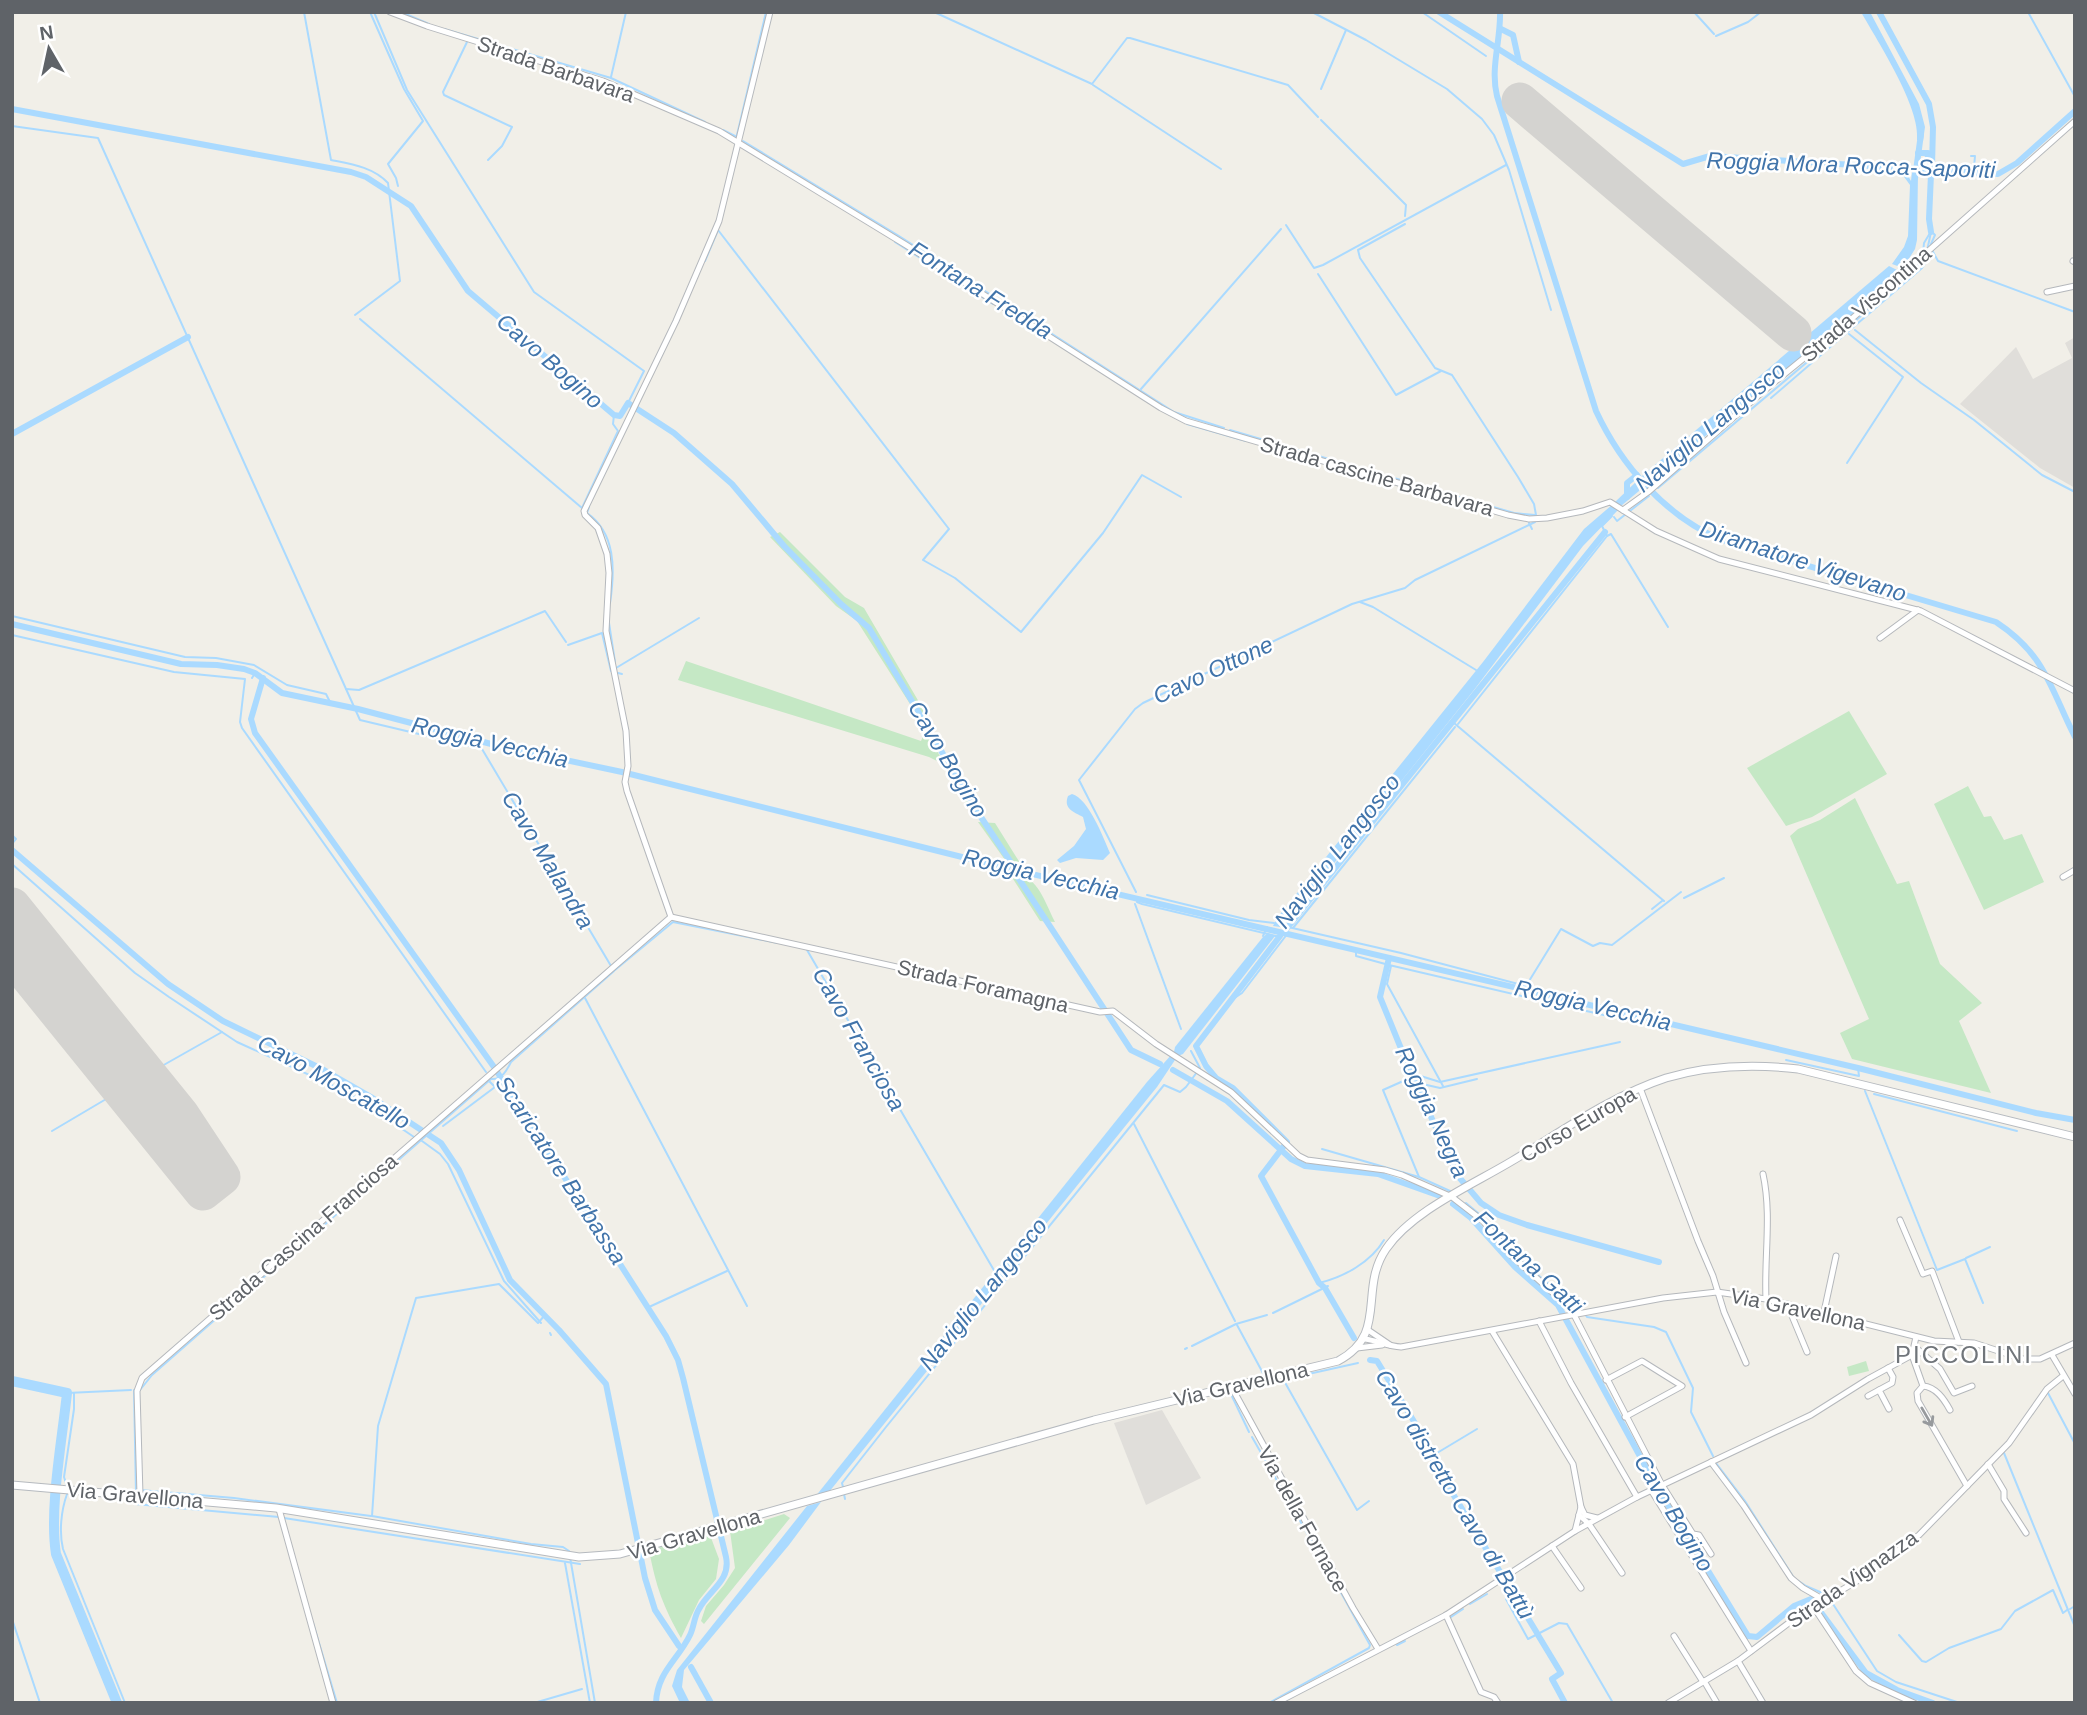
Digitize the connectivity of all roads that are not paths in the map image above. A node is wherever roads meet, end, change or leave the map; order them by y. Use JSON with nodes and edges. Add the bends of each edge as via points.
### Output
{"nodes":[{"id":1,"x":390,"y":12,"type":"edge"},
{"id":2,"x":770,"y":12,"type":"edge"},
{"id":3,"x":2075,"y":121,"type":"edge"},
{"id":4,"x":719,"y":131,"type":"joint"},
{"id":5,"x":739,"y":143,"type":"junction"},
{"id":6,"x":2075,"y":286,"type":"edge"},
{"id":7,"x":2047,"y":292,"type":"dead end"},
{"id":8,"x":1624,"y":511,"type":"junction"},
{"id":9,"x":1918,"y":610,"type":"junction"},
{"id":10,"x":1880,"y":638,"type":"dead end"},
{"id":11,"x":2075,"y":691,"type":"edge"},
{"id":12,"x":2075,"y":870,"type":"edge"},
{"id":13,"x":2063,"y":877,"type":"dead end"},
{"id":14,"x":671,"y":916,"type":"junction"},
{"id":15,"x":1640,"y":1088,"type":"junction"},
{"id":16,"x":2075,"y":1137,"type":"edge"},
{"id":17,"x":1763,"y":1174,"type":"dead end"},
{"id":18,"x":1452,"y":1197,"type":"junction"},
{"id":19,"x":1900,"y":1220,"type":"dead end"},
{"id":20,"x":1836,"y":1255,"type":"dead end"},
{"id":21,"x":1717,"y":1292,"type":"junction"},
{"id":22,"x":1766,"y":1299,"type":"junction"},
{"id":23,"x":1787,"y":1304,"type":"junction"},
{"id":24,"x":1824,"y":1312,"type":"junction"},
{"id":25,"x":1571,"y":1315,"type":"junction"},
{"id":26,"x":1539,"y":1321,"type":"junction"},
{"id":27,"x":1369,"y":1326,"type":"junction"},
{"id":28,"x":1492,"y":1331,"type":"junction"},
{"id":29,"x":1916,"y":1337,"type":"junction"},
{"id":30,"x":1364,"y":1339,"type":"junction"},
{"id":31,"x":1959,"y":1342,"type":"junction"},
{"id":32,"x":2075,"y":1343,"type":"edge"},
{"id":33,"x":1384,"y":1346,"type":"junction"},
{"id":34,"x":1392,"y":1346,"type":"junction"},
{"id":35,"x":1915,"y":1347,"type":"junction"},
{"id":36,"x":1357,"y":1348,"type":"junction"},
{"id":37,"x":1807,"y":1352,"type":"dead end"},
{"id":38,"x":2052,"y":1354,"type":"junction"},
{"id":39,"x":1912,"y":1355,"type":"junction"},
{"id":40,"x":1746,"y":1363,"type":"dead end"},
{"id":41,"x":1888,"y":1368,"type":"junction"},
{"id":42,"x":2063,"y":1376,"type":"junction"},
{"id":43,"x":1606,"y":1380,"type":"junction"},
{"id":44,"x":1923,"y":1385,"type":"junction"},
{"id":45,"x":1230,"y":1386,"type":"junction"},
{"id":46,"x":1972,"y":1386,"type":"dead end"},
{"id":47,"x":1879,"y":1390,"type":"junction"},
{"id":48,"x":2075,"y":1394,"type":"edge"},
{"id":49,"x":1868,"y":1396,"type":"dead end"},
{"id":50,"x":1888,"y":1409,"type":"dead end"},
{"id":51,"x":1950,"y":1410,"type":"dead end"},
{"id":52,"x":1625,"y":1417,"type":"junction"},
{"id":53,"x":1711,"y":1462,"type":"junction"},
{"id":54,"x":1988,"y":1464,"type":"junction"},
{"id":55,"x":12,"y":1485,"type":"edge"},
{"id":56,"x":1661,"y":1485,"type":"junction"},
{"id":57,"x":1966,"y":1486,"type":"junction"},
{"id":58,"x":1651,"y":1490,"type":"junction"},
{"id":59,"x":138,"y":1493,"type":"junction"},
{"id":60,"x":1637,"y":1497,"type":"junction"},
{"id":61,"x":1581,"y":1507,"type":"junction"},
{"id":62,"x":280,"y":1515,"type":"junction"},
{"id":63,"x":1579,"y":1515,"type":"junction"},
{"id":64,"x":1598,"y":1519,"type":"junction"},
{"id":65,"x":1589,"y":1524,"type":"junction"},
{"id":66,"x":1575,"y":1531,"type":"junction"},
{"id":67,"x":2026,"y":1533,"type":"dead end"},
{"id":68,"x":1552,"y":1546,"type":"junction"},
{"id":69,"x":1711,"y":1554,"type":"dead end"},
{"id":70,"x":1622,"y":1573,"type":"dead end"},
{"id":71,"x":1581,"y":1588,"type":"dead end"},
{"id":72,"x":1821,"y":1602,"type":"junction"},
{"id":73,"x":1446,"y":1615,"type":"junction"},
{"id":74,"x":1674,"y":1636,"type":"dead end"},
{"id":75,"x":1378,"y":1649,"type":"junction"},
{"id":76,"x":1751,"y":1651,"type":"junction"},
{"id":77,"x":1738,"y":1661,"type":"junction"},
{"id":78,"x":1704,"y":1682,"type":"junction"},
{"id":79,"x":333,"y":1703,"type":"edge"},
{"id":80,"x":1276,"y":1703,"type":"edge"},
{"id":81,"x":1498,"y":1703,"type":"edge"},
{"id":82,"x":1668,"y":1703,"type":"edge"},
{"id":83,"x":1717,"y":1703,"type":"edge"},
{"id":84,"x":1763,"y":1703,"type":"edge"},
{"id":85,"x":1914,"y":1703,"type":"edge"}],
"edges":[{"from":1,"to":4,"type":"street","name":"Strada Barbavara","via":[[603,81]]},
{"from":2,"to":5,"type":"street"},
{"from":3,"to":8,"type":"street","name":"Strada Viscontina","via":[[1847,323]]},
{"from":4,"to":5,"type":"street","name":"Strada cascine Barbavara"},
{"from":5,"to":8,"type":"street","name":"Strada cascine Barbavara","via":[[1186,421],[1518,517],[1583,512],[1606,502]]},
{"from":5,"to":14,"type":"street","via":[[719,220],[584,513],[598,528],[607,554],[606,631],[626,730],[627,791]]},
{"from":6,"to":7,"type":"street"},
{"from":8,"to":9,"type":"street","name":"Strada cascine Barbavara","via":[[1719,559]]},
{"from":9,"to":10,"type":"street"},
{"from":9,"to":11,"type":"street","name":"Strada cascine Barbavara"},
{"from":12,"to":13,"type":"street"},
{"from":14,"to":18,"type":"street","name":"Strada Foramagna","via":[[1119,1015],[1231,1092],[1307,1160],[1385,1170]]},
{"from":14,"to":59,"type":"street","name":"Strada Cascina Franciosa","via":[[142,1378],[137,1389]]},
{"from":15,"to":16,"type":"main road","name":"Corso Europa","via":[[1698,1070],[1761,1065],[1822,1075]]},
{"from":15,"to":18,"type":"main road","name":"Corso Europa"},
{"from":15,"to":21,"type":"street"},
{"from":17,"to":22,"type":"street","via":[[1768,1210]]},
{"from":18,"to":25,"type":"street","via":[[1483,1221]]},
{"from":18,"to":27,"type":"main road","name":"Corso Europa","via":[[1399,1233],[1385,1251],[1373,1283]]},
{"from":19,"to":31,"type":"street","via":[[1923,1274],[1932,1271]]},
{"from":20,"to":24,"type":"street"},
{"from":21,"to":22,"type":"street","name":"Via Gravellona"},
{"from":21,"to":25,"type":"street","name":"Via Gravellona"},
{"from":21,"to":40,"type":"street"},
{"from":22,"to":23,"type":"street","name":"Via Gravellona"},
{"from":23,"to":24,"type":"street","name":"Via Gravellona"},
{"from":23,"to":37,"type":"street"},
{"from":24,"to":29,"type":"street","name":"Via Gravellona"},
{"from":25,"to":26,"type":"street","name":"Via Gravellona"},
{"from":25,"to":43,"type":"street"},
{"from":26,"to":28,"type":"street","name":"Via Gravellona"},
{"from":26,"to":60,"type":"street"},
{"from":27,"to":30,"type":"main road","name":"Via Gravellona"},
{"from":27,"to":34,"type":"street"},
{"from":28,"to":34,"type":"street","name":"Via Gravellona"},
{"from":28,"to":61,"type":"street","via":[[1573,1464]]},
{"from":29,"to":31,"type":"street","name":"Via Gravellona"},
{"from":29,"to":35,"type":"street"},
{"from":30,"to":33,"type":"street","name":"Via Gravellona"},
{"from":30,"to":36,"type":"main road","name":"Via Gravellona"},
{"from":31,"to":38,"type":"street","name":"Via Gravellona","via":[[2023,1359]]},
{"from":32,"to":38,"type":"street","name":"Via Gravellona"},
{"from":33,"to":34,"type":"street","name":"Via Gravellona"},
{"from":33,"to":36,"type":"street","name":"Via Gravellona"},
{"from":35,"to":39,"type":"street"},
{"from":35,"to":46,"type":"street","via":[[1940,1369],[1954,1393]]},
{"from":36,"to":45,"type":"main road","name":"Via Gravellona","via":[[1329,1364]]},
{"from":38,"to":42,"type":"street"},
{"from":39,"to":41,"type":"street"},
{"from":39,"to":44,"type":"street"},
{"from":41,"to":47,"type":"street","via":[[1892,1383]]},
{"from":41,"to":53,"type":"street","via":[[1811,1415]]},
{"from":42,"to":48,"type":"street"},
{"from":42,"to":54,"type":"street","name":"Strada Vignazza","via":[[2047,1389],[2009,1443]]},
{"from":43,"to":52,"type":"street"},
{"from":43,"to":52,"type":"street","via":[[1642,1362],[1682,1386]]},
{"from":44,"to":51,"type":"street","via":[[1937,1392]]},
{"from":44,"to":57,"type":"street","one_way":true,"via":[[1918,1401]]},
{"from":45,"to":62,"type":"main road","name":"Via Gravellona","via":[[1094,1419],[604,1557]]},
{"from":45,"to":75,"type":"street","name":"Via della Fornace"},
{"from":47,"to":49,"type":"street"},
{"from":47,"to":50,"type":"street"},
{"from":52,"to":56,"type":"street"},
{"from":53,"to":56,"type":"street"},
{"from":53,"to":72,"type":"street","via":[[1791,1578]]},
{"from":54,"to":57,"type":"street","name":"Strada Vignazza"},
{"from":54,"to":67,"type":"street"},
{"from":55,"to":59,"type":"main road","name":"Via Gravellona"},
{"from":56,"to":58,"type":"street"},
{"from":56,"to":69,"type":"street"},
{"from":57,"to":72,"type":"street","name":"Strada Vignazza","via":[[1919,1535]]},
{"from":58,"to":60,"type":"street"},
{"from":58,"to":76,"type":"street"},
{"from":59,"to":62,"type":"main road","name":"Via Gravellona"},
{"from":60,"to":64,"type":"street"},
{"from":61,"to":63,"type":"street"},
{"from":61,"to":64,"type":"street","via":[[1585,1515]]},
{"from":62,"to":79,"type":"street"},
{"from":63,"to":65,"type":"street"},
{"from":63,"to":66,"type":"street"},
{"from":64,"to":65,"type":"street"},
{"from":65,"to":66,"type":"street"},
{"from":65,"to":70,"type":"street"},
{"from":66,"to":68,"type":"street"},
{"from":68,"to":71,"type":"street"},
{"from":68,"to":73,"type":"street"},
{"from":72,"to":76,"type":"street","name":"Strada Vignazza"},
{"from":72,"to":85,"type":"street","via":[[1817,1612],[1856,1671]]},
{"from":73,"to":75,"type":"street"},
{"from":73,"to":81,"type":"street","via":[[1481,1692]]},
{"from":74,"to":78,"type":"street"},
{"from":75,"to":80,"type":"street"},
{"from":76,"to":77,"type":"street","name":"Strada Vignazza"},
{"from":77,"to":78,"type":"street","name":"Strada Vignazza"},
{"from":77,"to":84,"type":"street"},
{"from":78,"to":82,"type":"street","name":"Strada Vignazza"},
{"from":78,"to":83,"type":"street"}]}
